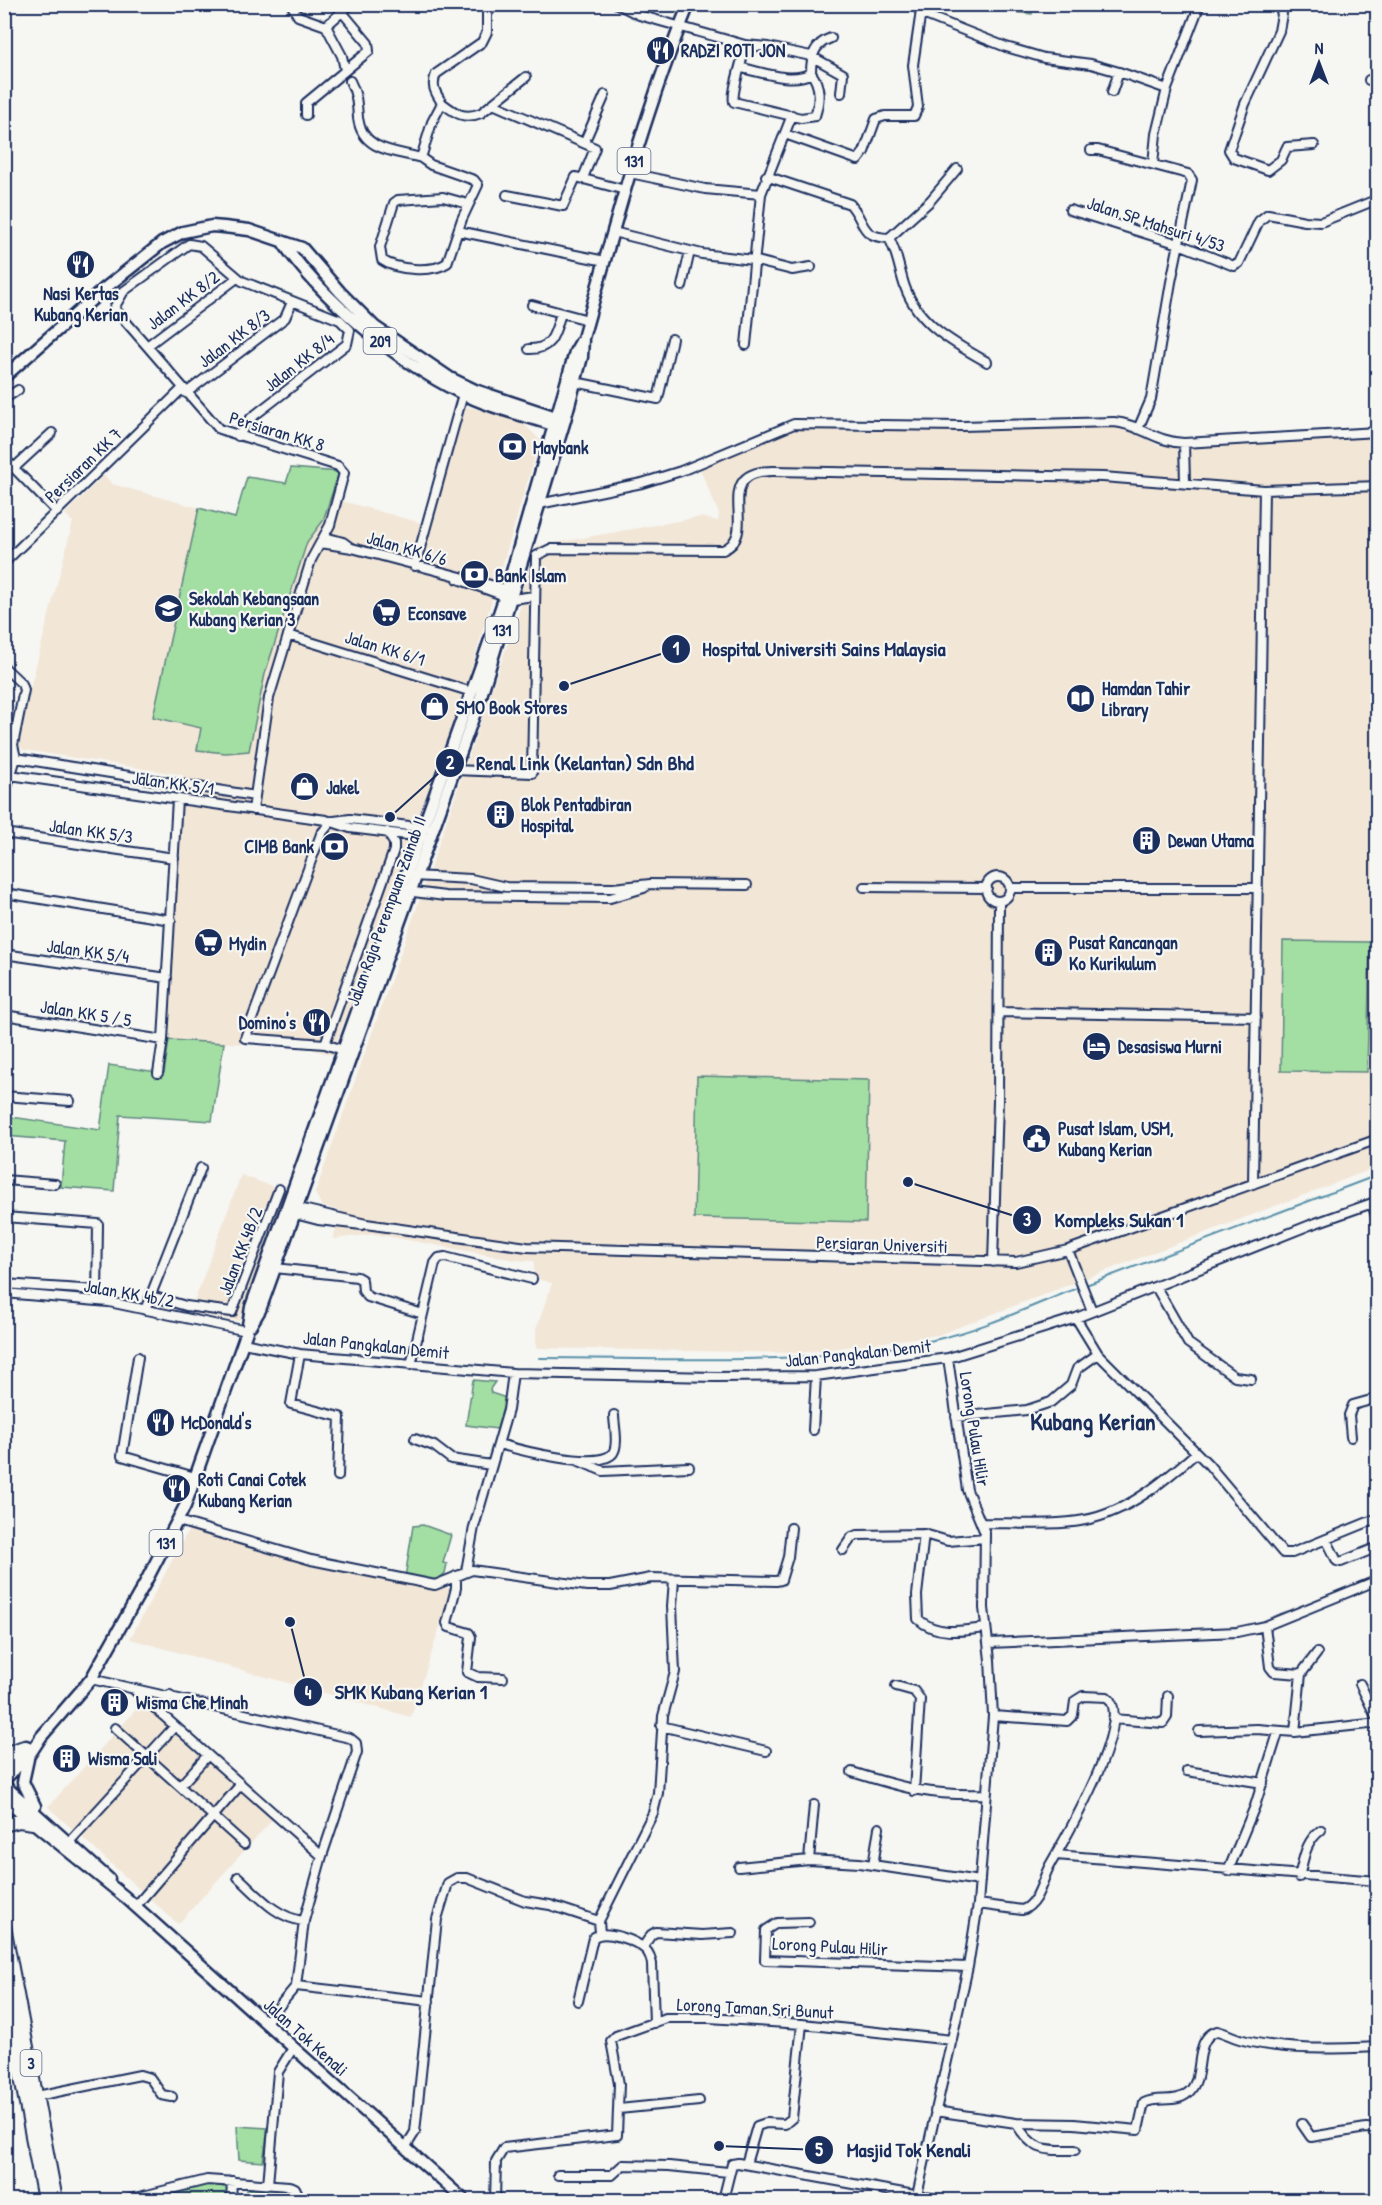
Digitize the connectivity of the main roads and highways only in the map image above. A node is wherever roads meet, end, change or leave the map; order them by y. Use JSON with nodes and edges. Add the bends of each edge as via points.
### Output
{"nodes":[{"id":1,"x":689,"y":4,"type":"edge"},
{"id":2,"x":282,"y":240,"type":"junction"},
{"id":3,"x":583,"y":338,"type":"junction"},
{"id":4,"x":4,"y":377,"type":"edge"},
{"id":5,"x":531,"y":417,"type":"junction"},
{"id":6,"x":560,"y":422,"type":"junction"},
{"id":7,"x":546,"y":453,"type":"junction"},
{"id":8,"x":508,"y":595,"type":"junction"},
{"id":9,"x":427,"y":833,"type":"junction"},
{"id":10,"x":406,"y":891,"type":"junction"},
{"id":11,"x":291,"y":1209,"type":"junction"},
{"id":12,"x":248,"y":1331,"type":"junction"},
{"id":13,"x":27,"y":1750,"type":"junction"},
{"id":14,"x":4,"y":1754,"type":"edge"},
{"id":15,"x":4,"y":1767,"type":"edge"},
{"id":16,"x":4,"y":1780,"type":"edge"},
{"id":17,"x":4,"y":1785,"type":"edge"},
{"id":18,"x":4,"y":1799,"type":"edge"},
{"id":19,"x":33,"y":1823,"type":"junction"},
{"id":20,"x":4,"y":1825,"type":"edge"},
{"id":21,"x":50,"y":1826,"type":"junction"},
{"id":22,"x":125,"y":1898,"type":"junction"},
{"id":23,"x":4,"y":1926,"type":"edge"},
{"id":24,"x":4,"y":1987,"type":"edge"},
{"id":25,"x":44,"y":2200,"type":"edge"},
{"id":26,"x":56,"y":2200,"type":"edge"},
{"id":27,"x":464,"y":2200,"type":"edge"}],
"edges":[{"from":1,"to":3,"type":"main road","name":"Jalan Raja Perempuan Zainab II","number":"131","via":[[662,67]]},
{"from":2,"to":4,"type":"main road","number":"209","via":[[224,227],[183,232],[162,243],[104,289]]},
{"from":2,"to":5,"type":"main road","number":"209","via":[[296,262],[372,336],[467,395]]},
{"from":2,"to":6,"type":"main road","number":"209","via":[[302,248],[375,327],[450,378]]},
{"from":3,"to":6,"type":"main road","name":"Jalan Raja Perempuan Zainab II","number":"131","via":[[582,357]]},
{"from":3,"to":6,"type":"main road","name":"Jalan Raja Perempuan Zainab II","number":"131","via":[[575,352]]},
{"from":5,"to":6,"type":"main road","number":"209"},
{"from":5,"to":7,"type":"main road","via":[[545,435]]},
{"from":6,"to":7,"type":"main road","name":"Jalan Raja Perempuan Zainab II","number":"131"},
{"from":6,"to":8,"type":"main road","name":"Jalan Raja Perempuan Zainab II","number":"131","via":[[539,504]]},
{"from":7,"to":8,"type":"main road","name":"Jalan Raja Perempuan Zainab II","number":"131"},
{"from":8,"to":9,"type":"main road","name":"Jalan Raja Perempuan Zainab II","number":"131"},
{"from":8,"to":9,"type":"main road","name":"Jalan Raja Perempuan Zainab II","number":"131","via":[[454,770]]},
{"from":9,"to":10,"type":"main road","name":"Jalan Raja Perempuan Zainab II","number":"131"},
{"from":10,"to":11,"type":"main road","name":"Jalan Raja Perempuan Zainab II","number":"131"},
{"from":10,"to":11,"type":"main road","name":"Jalan Raja Perempuan Zainab II","number":"131","via":[[343,1050]]},
{"from":11,"to":12,"type":"main road","name":"Jalan Raja Perempuan Zainab II","number":"131","via":[[275,1268]]},
{"from":11,"to":12,"type":"main road","name":"Jalan Raja Perempuan Zainab II","number":"131","via":[[278,1231],[251,1307]]},
{"from":12,"to":13,"type":"main road","name":"Jalan Raja Perempuan Zainab II","number":"131","via":[[178,1521],[91,1679]]},
{"from":13,"to":14,"type":"highway"},
{"from":13,"to":15,"type":"main road","name":"Jalan Raja Perempuan Zainab II","number":"131"},
{"from":13,"to":16,"type":"main road","name":"Jalan Raja Perempuan Zainab II","number":"131"},
{"from":13,"to":21,"type":"main road","via":[[23,1773],[26,1792]]},
{"from":17,"to":21,"type":"main road","name":"Jalan Tok Kenali"},
{"from":18,"to":19,"type":"main road","name":"Jalan Tok Kenali"},
{"from":19,"to":20,"type":"highway"},
{"from":19,"to":22,"type":"main road","name":"Jalan Tok Kenali"},
{"from":21,"to":22,"type":"main road","name":"Jalan Tok Kenali"},
{"from":22,"to":27,"type":"main road","name":"Jalan Tok Kenali"},
{"from":23,"to":26,"type":"highway","number":"3"},
{"from":24,"to":25,"type":"highway","number":"3"}]}
